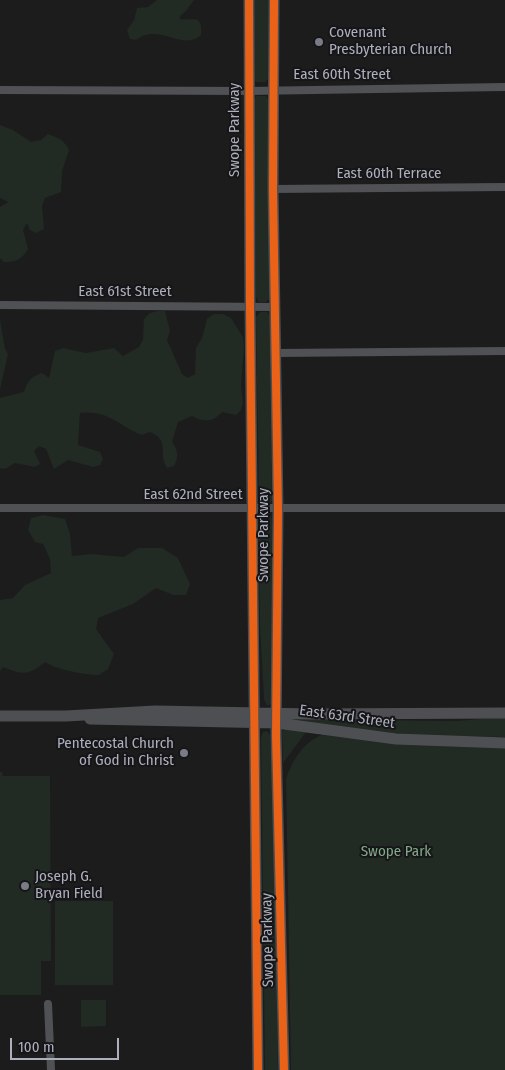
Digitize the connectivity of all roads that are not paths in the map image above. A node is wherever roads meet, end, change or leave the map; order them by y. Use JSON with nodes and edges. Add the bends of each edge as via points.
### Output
{"nodes":[{"id":1,"x":249,"y":0,"type":"edge"},
{"id":2,"x":274,"y":0,"type":"edge"},
{"id":3,"x":505,"y":87,"type":"edge"},
{"id":4,"x":273,"y":89,"type":"junction"},
{"id":5,"x":0,"y":90,"type":"edge"},
{"id":6,"x":249,"y":91,"type":"junction"},
{"id":7,"x":273,"y":188,"type":"junction"},
{"id":8,"x":505,"y":188,"type":"edge"},
{"id":9,"x":0,"y":305,"type":"edge"},
{"id":10,"x":250,"y":306,"type":"junction"},
{"id":11,"x":275,"y":306,"type":"junction"},
{"id":12,"x":505,"y":351,"type":"edge"},
{"id":13,"x":276,"y":353,"type":"junction"},
{"id":14,"x":0,"y":508,"type":"edge"},
{"id":15,"x":505,"y":508,"type":"edge"},
{"id":16,"x":252,"y":510,"type":"junction"},
{"id":17,"x":278,"y":510,"type":"junction"},
{"id":18,"x":505,"y":713,"type":"edge"},
{"id":19,"x":0,"y":716,"type":"edge"},
{"id":20,"x":254,"y":717,"type":"junction"},
{"id":21,"x":277,"y":718,"type":"junction"},
{"id":22,"x":505,"y":743,"type":"edge"},
{"id":23,"x":48,"y":1004,"type":"dead end"},
{"id":24,"x":51,"y":1070,"type":"edge"},
{"id":25,"x":258,"y":1070,"type":"edge"},
{"id":26,"x":284,"y":1070,"type":"edge"}],
"edges":[{"from":1,"to":6,"type":"main road","name":"Swope Parkway"},
{"from":2,"to":4,"type":"main road","name":"Swope Parkway"},
{"from":3,"to":4,"type":"street","name":"East 60th Street"},
{"from":4,"to":6,"type":"street","name":"East 60th Street"},
{"from":4,"to":7,"type":"main road","name":"Swope Parkway"},
{"from":5,"to":6,"type":"street","name":"East 60th Street"},
{"from":6,"to":10,"type":"main road","name":"Swope Parkway"},
{"from":7,"to":8,"type":"street","name":"East 60th Terrace"},
{"from":7,"to":11,"type":"main road","name":"Swope Parkway"},
{"from":9,"to":10,"type":"street","name":"East 61st Street"},
{"from":10,"to":11,"type":"street","name":"East 61st Street"},
{"from":10,"to":16,"type":"main road","name":"Swope Parkway"},
{"from":11,"to":13,"type":"main road","name":"Swope Parkway"},
{"from":12,"to":13,"type":"street"},
{"from":13,"to":17,"type":"main road","name":"Swope Parkway"},
{"from":14,"to":16,"type":"street","name":"East 62nd Street"},
{"from":15,"to":17,"type":"street","name":"East 62nd Street"},
{"from":16,"to":17,"type":"street","name":"East 62nd Street"},
{"from":16,"to":20,"type":"main road","name":"Swope Parkway"},
{"from":17,"to":21,"type":"main road","name":"Swope Parkway"},
{"from":18,"to":21,"type":"main road","name":"East 63rd Street"},
{"from":19,"to":20,"type":"main road","name":"East 63rd Street","via":[[156,711]]},
{"from":20,"to":21,"type":"main road","name":"East 63rd Street"},
{"from":20,"to":25,"type":"main road","name":"Swope Parkway"},
{"from":21,"to":22,"type":"main road","name":"East 63rd Street","via":[[396,739]]},
{"from":21,"to":26,"type":"main road","name":"Swope Parkway"},
{"from":23,"to":24,"type":"street"}]}
